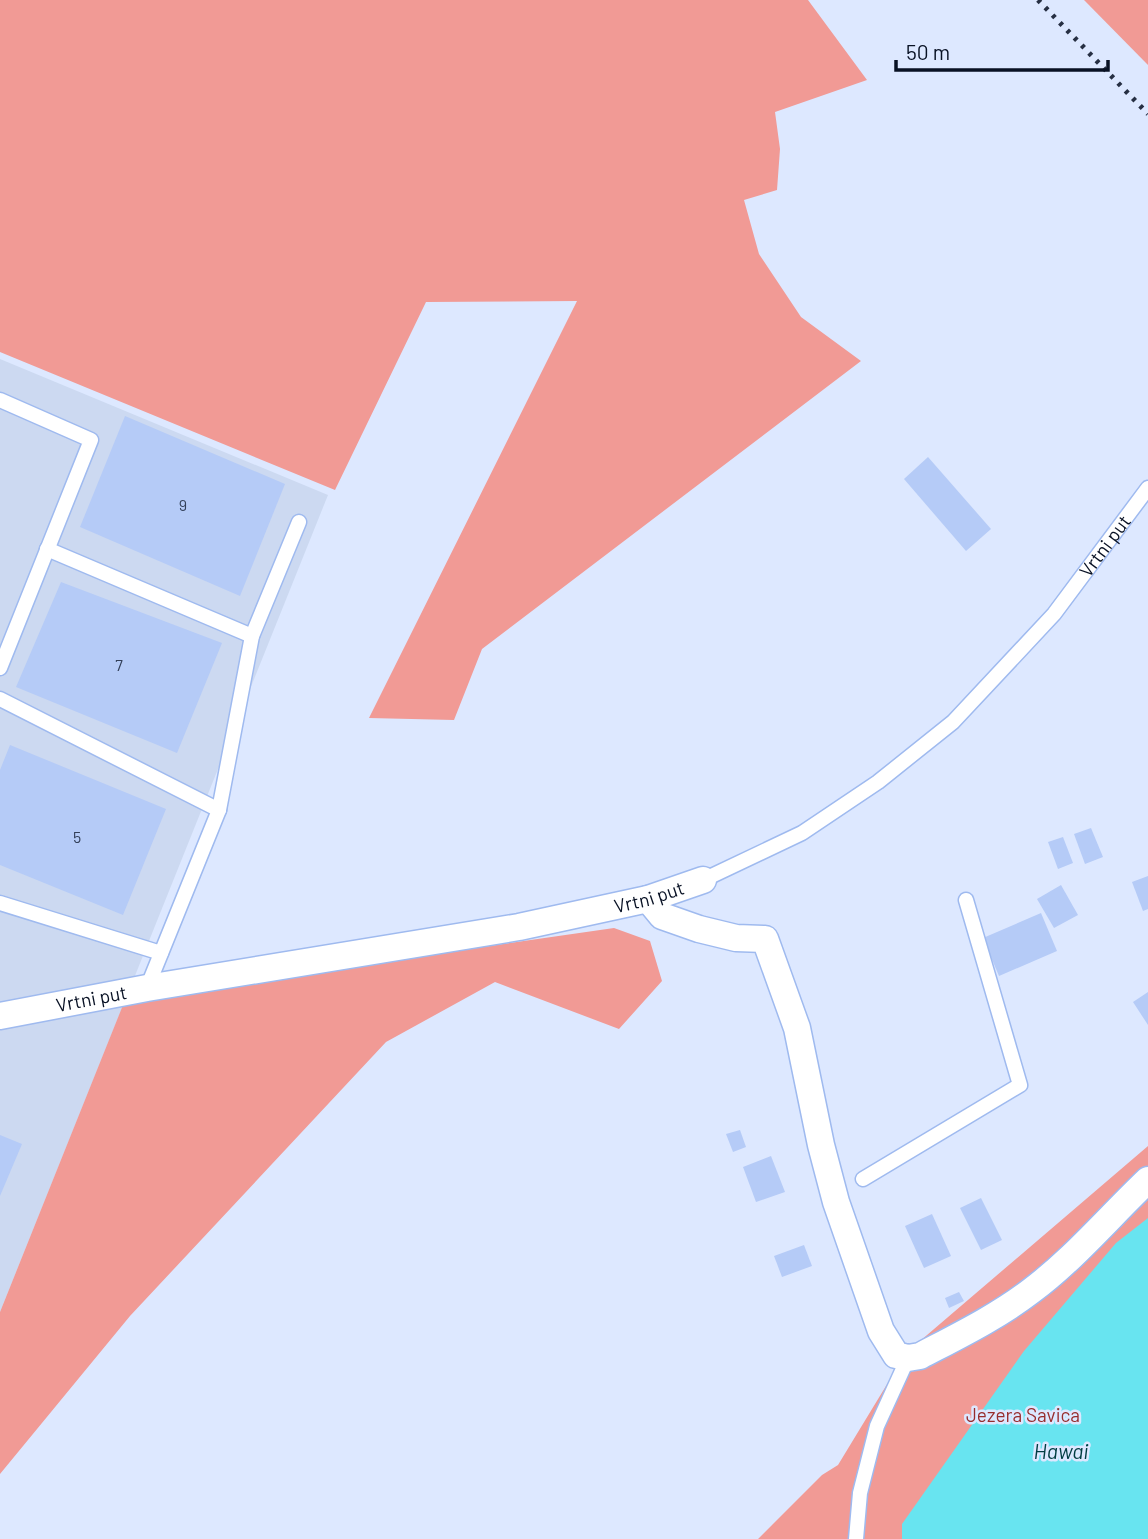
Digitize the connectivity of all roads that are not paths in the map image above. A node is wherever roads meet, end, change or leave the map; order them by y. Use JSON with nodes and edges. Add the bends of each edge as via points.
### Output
{"nodes":[{"id":1,"x":0,"y":400,"type":"edge"},
{"id":2,"x":1148,"y":488,"type":"edge"},
{"id":3,"x":299,"y":522,"type":"dead end"},
{"id":4,"x":47,"y":549,"type":"junction"},
{"id":5,"x":252,"y":636,"type":"junction"},
{"id":6,"x":0,"y":668,"type":"edge"},
{"id":7,"x":0,"y":699,"type":"edge"},
{"id":8,"x":219,"y":810,"type":"junction"},
{"id":9,"x":703,"y":880,"type":"joint"},
{"id":10,"x":648,"y":899,"type":"junction"},
{"id":11,"x":965,"y":900,"type":"dead end"},
{"id":12,"x":0,"y":903,"type":"edge"},
{"id":13,"x":161,"y":953,"type":"junction"},
{"id":14,"x":147,"y":988,"type":"junction"},
{"id":15,"x":0,"y":1016,"type":"edge"},
{"id":16,"x":863,"y":1179,"type":"dead end"},
{"id":17,"x":1148,"y":1180,"type":"edge"},
{"id":18,"x":908,"y":1358,"type":"junction"},
{"id":19,"x":856,"y":1539,"type":"edge"}],
"edges":[{"from":1,"to":4,"type":"lane","via":[[90,440]]},
{"from":2,"to":9,"type":"lane","name":"Vrtni put","via":[[1054,614],[953,722],[878,782],[802,833]]},
{"from":3,"to":5,"type":"lane"},
{"from":4,"to":5,"type":"lane"},
{"from":4,"to":6,"type":"lane"},
{"from":5,"to":8,"type":"lane"},
{"from":7,"to":8,"type":"lane"},
{"from":8,"to":13,"type":"lane"},
{"from":9,"to":10,"type":"street","name":"Vrtni put"},
{"from":10,"to":14,"type":"street","name":"Vrtni put","via":[[519,927]]},
{"from":10,"to":18,"type":"street","via":[[662,916],[699,929],[765,939],[797,1028],[821,1145],[844,1227],[881,1331],[896,1355]]},
{"from":11,"to":16,"type":"lane","via":[[1020,1085]]},
{"from":12,"to":13,"type":"lane"},
{"from":13,"to":14,"type":"lane"},
{"from":14,"to":15,"type":"street","name":"Vrtni put"},
{"from":17,"to":18,"type":"street","via":[[1031,1292],[978,1325]]},
{"from":18,"to":19,"type":"lane","via":[[877,1426],[860,1493]]}]}
